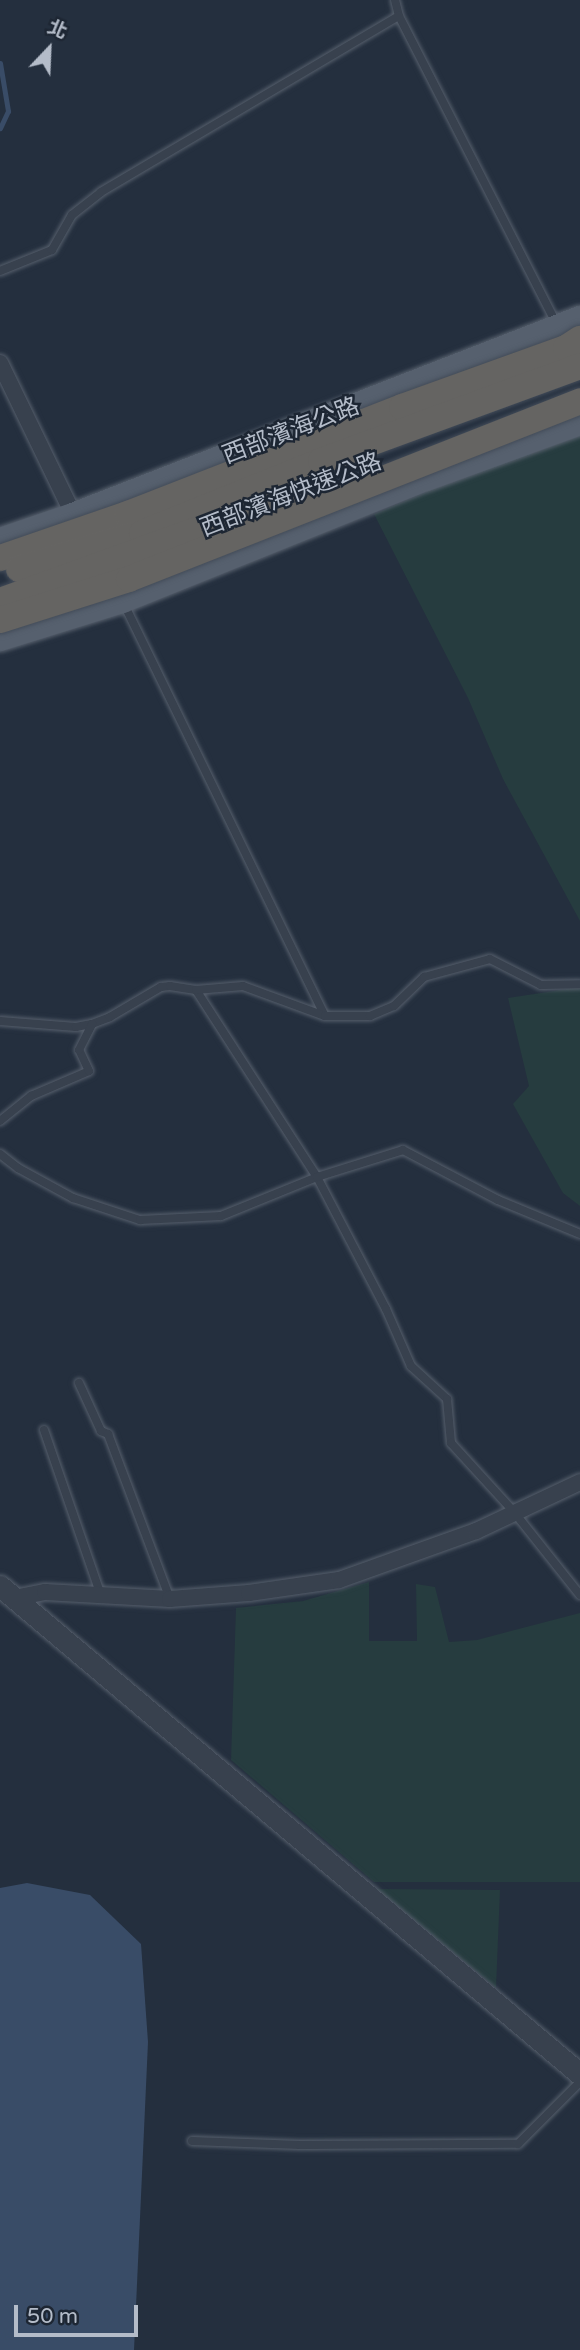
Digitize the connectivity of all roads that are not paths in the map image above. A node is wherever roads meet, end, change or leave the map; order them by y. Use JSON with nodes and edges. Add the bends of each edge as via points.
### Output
{"nodes":[{"id":1,"x":395,"y":0,"type":"edge"},
{"id":2,"x":399,"y":16,"type":"junction"},
{"id":3,"x":0,"y":271,"type":"edge"},
{"id":4,"x":573,"y":328,"type":"edge"},
{"id":5,"x":0,"y":363,"type":"edge"},
{"id":6,"x":580,"y":366,"type":"edge"},
{"id":7,"x":580,"y":383,"type":"edge"},
{"id":8,"x":580,"y":401,"type":"edge"},
{"id":9,"x":580,"y":422,"type":"edge"},
{"id":10,"x":73,"y":516,"type":"junction"},
{"id":11,"x":0,"y":541,"type":"edge"},
{"id":12,"x":0,"y":558,"type":"edge"},
{"id":13,"x":0,"y":575,"type":"edge"},
{"id":14,"x":122,"y":600,"type":"junction"},
{"id":15,"x":0,"y":601,"type":"edge"},
{"id":16,"x":0,"y":620,"type":"edge"},
{"id":17,"x":0,"y":638,"type":"edge"},
{"id":18,"x":580,"y":984,"type":"edge"},
{"id":19,"x":196,"y":990,"type":"junction"},
{"id":20,"x":325,"y":1016,"type":"junction"},
{"id":21,"x":0,"y":1021,"type":"edge"},
{"id":22,"x":92,"y":1024,"type":"junction"},
{"id":23,"x":0,"y":1121,"type":"edge"},
{"id":24,"x":0,"y":1154,"type":"edge"},
{"id":25,"x":317,"y":1177,"type":"junction"},
{"id":26,"x":580,"y":1234,"type":"edge"},
{"id":27,"x":79,"y":1383,"type":"dead end"},
{"id":28,"x":44,"y":1430,"type":"dead end"},
{"id":29,"x":580,"y":1482,"type":"edge"},
{"id":30,"x":514,"y":1512,"type":"junction"},
{"id":31,"x":7,"y":1592,"type":"edge"},
{"id":32,"x":101,"y":1595,"type":"junction"},
{"id":33,"x":580,"y":1595,"type":"edge"},
{"id":34,"x":170,"y":1599,"type":"junction"},
{"id":35,"x":580,"y":2074,"type":"edge"},
{"id":36,"x":580,"y":2082,"type":"edge"},
{"id":37,"x":192,"y":2140,"type":"dead end"}],
"edges":[{"from":1,"to":2,"type":"lane"},
{"from":2,"to":3,"type":"lane","via":[[101,192],[72,215],[52,250]]},
{"from":2,"to":4,"type":"lane"},
{"from":4,"to":10,"type":"main road","name":"西部濱海公路"},
{"from":4,"to":12,"type":"highway","bridge":true,"via":[[566,348]]},
{"from":5,"to":10,"type":"street"},
{"from":6,"to":13,"type":"highway","name":"西部濱海快速公路","bridge":true,"via":[[321,461],[142,533]]},
{"from":7,"to":15,"type":"highway","name":"西部濱海快速公路","bridge":true,"via":[[297,494]]},
{"from":8,"to":16,"type":"highway","bridge":true,"via":[[129,579]]},
{"from":9,"to":14,"type":"main road","via":[[426,478]]},
{"from":10,"to":11,"type":"main road","name":"西部濱海公路"},
{"from":10,"to":14,"type":"street"},
{"from":14,"to":17,"type":"main road"},
{"from":14,"to":20,"type":"lane"},
{"from":18,"to":20,"type":"lane","via":[[541,985],[490,959],[479,960],[424,977],[381,1013]]},
{"from":19,"to":20,"type":"lane","via":[[243,986]]},
{"from":19,"to":22,"type":"lane","via":[[161,987]]},
{"from":19,"to":25,"type":"lane"},
{"from":21,"to":22,"type":"lane","via":[[76,1027]]},
{"from":22,"to":23,"type":"lane","via":[[79,1050],[89,1070],[31,1096]]},
{"from":24,"to":25,"type":"lane","via":[[73,1198],[140,1220],[220,1216]]},
{"from":25,"to":26,"type":"lane","via":[[403,1150],[498,1200]]},
{"from":25,"to":30,"type":"lane","via":[[411,1366],[447,1399],[452,1443]]},
{"from":27,"to":34,"type":"lane","via":[[101,1431],[108,1434]]},
{"from":28,"to":32,"type":"lane"},
{"from":29,"to":30,"type":"street"},
{"from":30,"to":33,"type":"lane"},
{"from":30,"to":34,"type":"street","via":[[476,1531],[339,1580]]},
{"from":31,"to":32,"type":"street"},
{"from":31,"to":35,"type":"street"},
{"from":32,"to":34,"type":"street"},
{"from":36,"to":37,"type":"lane","via":[[518,2144],[300,2145]]}]}
